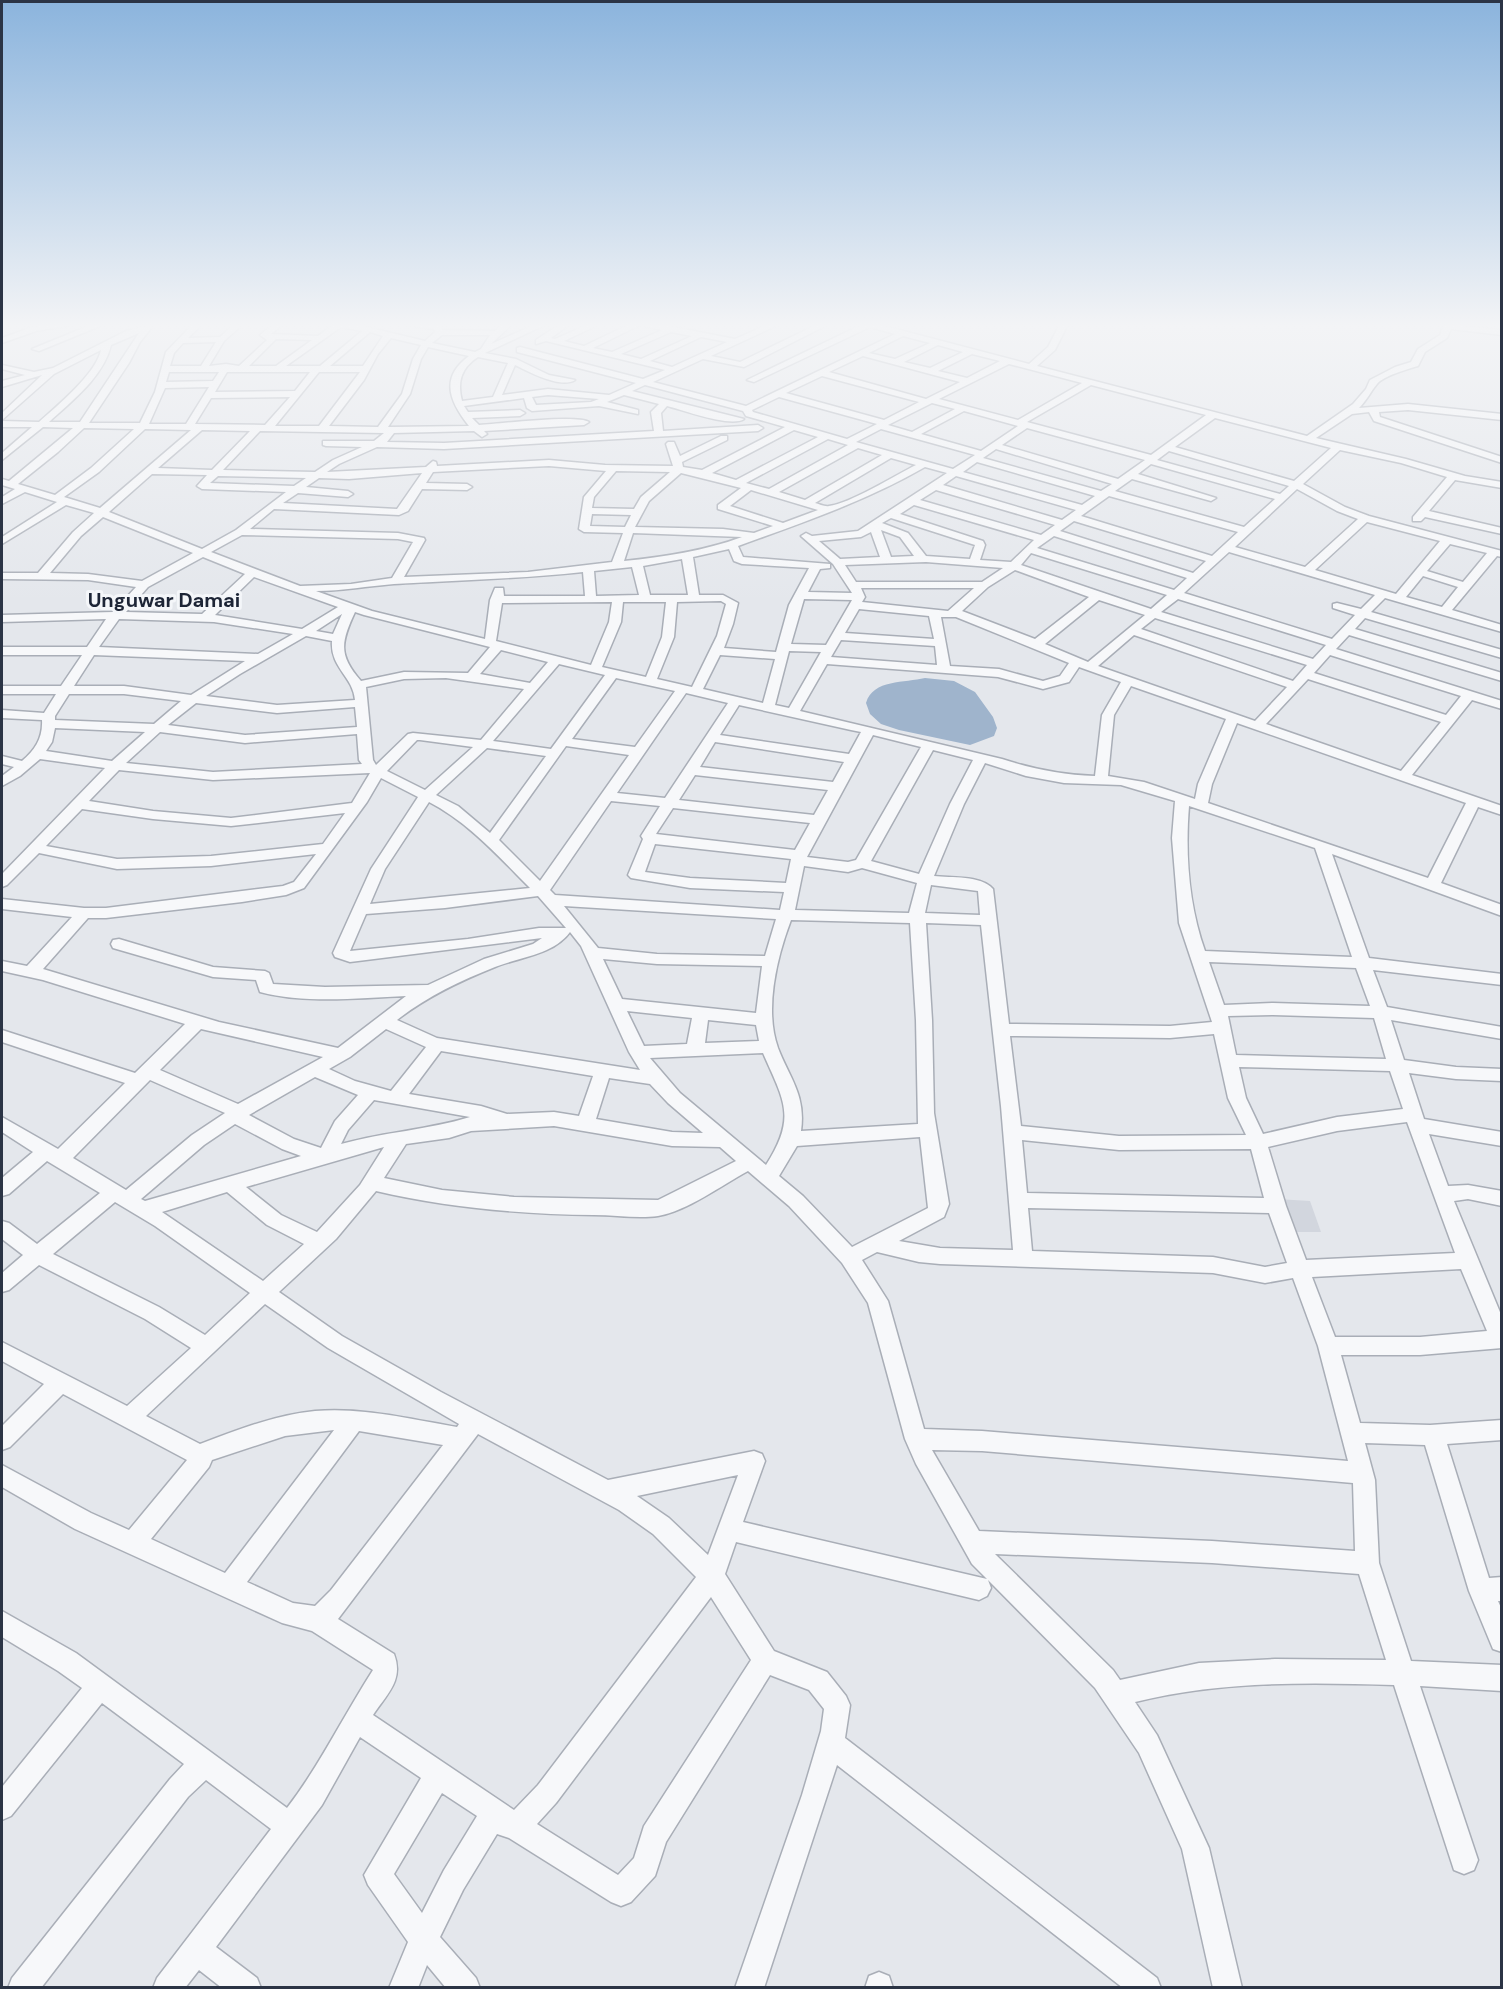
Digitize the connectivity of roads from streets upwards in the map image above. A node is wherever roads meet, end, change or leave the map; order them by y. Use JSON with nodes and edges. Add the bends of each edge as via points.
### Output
{"nodes":[{"id":1,"x":51,"y":417,"type":"edge"},
{"id":2,"x":88,"y":417,"type":"edge"},
{"id":3,"x":147,"y":417,"type":"edge"},
{"id":4,"x":195,"y":417,"type":"edge"},
{"id":5,"x":274,"y":417,"type":"edge"},
{"id":6,"x":331,"y":417,"type":"edge"},
{"id":7,"x":394,"y":417,"type":"edge"},
{"id":8,"x":467,"y":417,"type":"edge"},
{"id":9,"x":657,"y":417,"type":"edge"},
{"id":10,"x":697,"y":417,"type":"edge"},
{"id":11,"x":714,"y":417,"type":"edge"},
{"id":12,"x":758,"y":417,"type":"edge"},
{"id":13,"x":858,"y":417,"type":"edge"},
{"id":14,"x":899,"y":417,"type":"edge"},
{"id":15,"x":947,"y":417,"type":"edge"},
{"id":16,"x":996,"y":417,"type":"edge"},
{"id":17,"x":1034,"y":417,"type":"edge"},
{"id":18,"x":1210,"y":417,"type":"edge"},
{"id":19,"x":1225,"y":417,"type":"edge"},
{"id":20,"x":1341,"y":417,"type":"edge"},
{"id":21,"x":1375,"y":417,"type":"edge"},
{"id":22,"x":584,"y":422,"type":"dead end"},
{"id":23,"x":776,"y":422,"type":"junction"},
{"id":24,"x":45,"y":423,"type":"junction"},
{"id":25,"x":2,"y":424,"type":"edge"},
{"id":26,"x":83,"y":424,"type":"junction"},
{"id":27,"x":144,"y":424,"type":"junction"},
{"id":28,"x":738,"y":424,"type":"junction"},
{"id":29,"x":1023,"y":424,"type":"junction"},
{"id":30,"x":883,"y":425,"type":"junction"},
{"id":31,"x":190,"y":426,"type":"junction"},
{"id":32,"x":201,"y":426,"type":"junction"},
{"id":33,"x":793,"y":427,"type":"junction"},
{"id":34,"x":263,"y":428,"type":"junction"},
{"id":35,"x":758,"y":428,"type":"dead end"},
{"id":36,"x":322,"y":429,"type":"junction"},
{"id":37,"x":477,"y":429,"type":"junction"},
{"id":38,"x":387,"y":430,"type":"junction"},
{"id":39,"x":699,"y":430,"type":"junction"},
{"id":40,"x":659,"y":433,"type":"junction"},
{"id":41,"x":913,"y":435,"type":"junction"},
{"id":42,"x":826,"y":436,"type":"junction"},
{"id":43,"x":724,"y":438,"type":"dead end"},
{"id":44,"x":1309,"y":439,"type":"junction"},
{"id":45,"x":326,"y":443,"type":"dead end"},
{"id":46,"x":492,"y":443,"type":"junction"},
{"id":47,"x":852,"y":443,"type":"junction"},
{"id":48,"x":671,"y":444,"type":"dead end"},
{"id":49,"x":375,"y":445,"type":"junction"},
{"id":50,"x":438,"y":446,"type":"junction"},
{"id":51,"x":995,"y":446,"type":"junction"},
{"id":52,"x":1338,"y":447,"type":"junction"},
{"id":53,"x":1168,"y":448,"type":"junction"},
{"id":54,"x":889,"y":455,"type":"junction"},
{"id":55,"x":2,"y":457,"type":"edge"},
{"id":56,"x":979,"y":457,"type":"junction"},
{"id":57,"x":733,"y":458,"type":"junction"},
{"id":58,"x":1151,"y":460,"type":"junction"},
{"id":59,"x":1502,"y":460,"type":"edge"},
{"id":60,"x":513,"y":464,"type":"junction"},
{"id":61,"x":677,"y":465,"type":"junction"},
{"id":62,"x":922,"y":465,"type":"junction"},
{"id":63,"x":769,"y":467,"type":"junction"},
{"id":64,"x":613,"y":469,"type":"junction"},
{"id":65,"x":431,"y":470,"type":"junction"},
{"id":66,"x":151,"y":471,"type":"junction"},
{"id":67,"x":218,"y":471,"type":"junction"},
{"id":68,"x":704,"y":473,"type":"junction"},
{"id":69,"x":954,"y":473,"type":"junction"},
{"id":70,"x":318,"y":474,"type":"junction"},
{"id":71,"x":368,"y":475,"type":"junction"},
{"id":72,"x":1130,"y":476,"type":"junction"},
{"id":73,"x":1453,"y":476,"type":"junction"},
{"id":74,"x":6,"y":483,"type":"edge"},
{"id":75,"x":738,"y":483,"type":"junction"},
{"id":76,"x":1120,"y":483,"type":"junction"},
{"id":77,"x":1298,"y":485,"type":"junction"},
{"id":78,"x":418,"y":486,"type":"junction"},
{"id":79,"x":750,"y":486,"type":"junction"},
{"id":80,"x":934,"y":486,"type":"junction"},
{"id":81,"x":1502,"y":486,"type":"edge"},
{"id":82,"x":467,"y":487,"type":"dead end"},
{"id":83,"x":25,"y":488,"type":"junction"},
{"id":84,"x":296,"y":489,"type":"junction"},
{"id":85,"x":772,"y":492,"type":"junction"},
{"id":86,"x":348,"y":494,"type":"junction"},
{"id":87,"x":1105,"y":494,"type":"junction"},
{"id":88,"x":1211,"y":498,"type":"dead end"},
{"id":89,"x":1283,"y":498,"type":"junction"},
{"id":90,"x":61,"y":499,"type":"junction"},
{"id":91,"x":2,"y":501,"type":"edge"},
{"id":92,"x":912,"y":501,"type":"junction"},
{"id":93,"x":807,"y":503,"type":"junction"},
{"id":94,"x":272,"y":506,"type":"junction"},
{"id":95,"x":333,"y":509,"type":"junction"},
{"id":96,"x":1083,"y":509,"type":"junction"},
{"id":97,"x":828,"y":510,"type":"junction"},
{"id":98,"x":587,"y":511,"type":"junction"},
{"id":99,"x":638,"y":512,"type":"junction"},
{"id":100,"x":102,"y":513,"type":"junction"},
{"id":101,"x":1423,"y":513,"type":"junction"},
{"id":102,"x":891,"y":515,"type":"junction"},
{"id":103,"x":1365,"y":518,"type":"junction"},
{"id":104,"x":1068,"y":521,"type":"junction"},
{"id":105,"x":786,"y":525,"type":"junction"},
{"id":106,"x":873,"y":525,"type":"junction"},
{"id":107,"x":1406,"y":529,"type":"junction"},
{"id":108,"x":629,"y":530,"type":"junction"},
{"id":109,"x":1248,"y":531,"type":"junction"},
{"id":110,"x":1502,"y":531,"type":"edge"},
{"id":111,"x":240,"y":532,"type":"junction"},
{"id":112,"x":754,"y":536,"type":"junction"},
{"id":113,"x":1047,"y":536,"type":"junction"},
{"id":114,"x":810,"y":539,"type":"junction"},
{"id":115,"x":1447,"y":540,"type":"junction"},
{"id":116,"x":2,"y":541,"type":"edge"},
{"id":117,"x":732,"y":544,"type":"junction"},
{"id":118,"x":1228,"y":548,"type":"junction"},
{"id":119,"x":1029,"y":549,"type":"junction"},
{"id":120,"x":1498,"y":553,"type":"edge"},
{"id":121,"x":201,"y":554,"type":"junction"},
{"id":122,"x":687,"y":555,"type":"junction"},
{"id":123,"x":886,"y":560,"type":"junction"},
{"id":124,"x":923,"y":560,"type":"junction"},
{"id":125,"x":1215,"y":560,"type":"junction"},
{"id":126,"x":974,"y":562,"type":"junction"},
{"id":127,"x":637,"y":563,"type":"junction"},
{"id":128,"x":838,"y":564,"type":"junction"},
{"id":129,"x":617,"y":565,"type":"junction"},
{"id":130,"x":816,"y":566,"type":"junction"},
{"id":131,"x":1014,"y":566,"type":"junction"},
{"id":132,"x":588,"y":569,"type":"junction"},
{"id":133,"x":1308,"y":571,"type":"junction"},
{"id":134,"x":1420,"y":572,"type":"junction"},
{"id":135,"x":252,"y":573,"type":"junction"},
{"id":136,"x":2,"y":576,"type":"edge"},
{"id":137,"x":42,"y":576,"type":"junction"},
{"id":138,"x":502,"y":577,"type":"junction"},
{"id":139,"x":1195,"y":577,"type":"junction"},
{"id":140,"x":396,"y":581,"type":"junction"},
{"id":141,"x":144,"y":585,"type":"junction"},
{"id":142,"x":853,"y":585,"type":"junction"},
{"id":143,"x":984,"y":585,"type":"junction"},
{"id":144,"x":1466,"y":586,"type":"junction"},
{"id":145,"x":533,"y":587,"type":"junction"},
{"id":146,"x":295,"y":589,"type":"junction"},
{"id":147,"x":800,"y":595,"type":"junction"},
{"id":148,"x":1175,"y":595,"type":"junction"},
{"id":149,"x":1382,"y":595,"type":"junction"},
{"id":150,"x":1097,"y":596,"type":"junction"},
{"id":151,"x":618,"y":598,"type":"junction"},
{"id":152,"x":645,"y":598,"type":"junction"},
{"id":153,"x":672,"y":598,"type":"junction"},
{"id":154,"x":694,"y":598,"type":"junction"},
{"id":155,"x":591,"y":599,"type":"junction"},
{"id":156,"x":1398,"y":599,"type":"junction"},
{"id":157,"x":496,"y":600,"type":"junction"},
{"id":158,"x":858,"y":601,"type":"junction"},
{"id":159,"x":1337,"y":606,"type":"dead end"},
{"id":160,"x":1425,"y":607,"type":"junction"},
{"id":161,"x":348,"y":608,"type":"junction"},
{"id":162,"x":953,"y":612,"type":"junction"},
{"id":163,"x":1444,"y":612,"type":"junction"},
{"id":164,"x":1362,"y":613,"type":"junction"},
{"id":165,"x":1153,"y":614,"type":"junction"},
{"id":166,"x":1502,"y":614,"type":"edge"},
{"id":167,"x":116,"y":615,"type":"junction"},
{"id":168,"x":934,"y":615,"type":"junction"},
{"id":169,"x":2,"y":618,"type":"edge"},
{"id":170,"x":205,"y":618,"type":"junction"},
{"id":171,"x":1411,"y":627,"type":"junction"},
{"id":172,"x":1496,"y":627,"type":"edge"},
{"id":173,"x":1346,"y":630,"type":"junction"},
{"id":174,"x":1134,"y":631,"type":"junction"},
{"id":175,"x":306,"y":632,"type":"junction"},
{"id":176,"x":837,"y":636,"type":"junction"},
{"id":177,"x":338,"y":638,"type":"junction"},
{"id":178,"x":867,"y":638,"type":"junction"},
{"id":179,"x":495,"y":643,"type":"junction"},
{"id":180,"x":941,"y":643,"type":"junction"},
{"id":181,"x":1036,"y":645,"type":"junction"},
{"id":182,"x":1399,"y":645,"type":"junction"},
{"id":183,"x":1330,"y":647,"type":"junction"},
{"id":184,"x":91,"y":650,"type":"junction"},
{"id":185,"x":2,"y":651,"type":"edge"},
{"id":186,"x":715,"y":651,"type":"junction"},
{"id":187,"x":783,"y":652,"type":"junction"},
{"id":188,"x":1502,"y":654,"type":"edge"},
{"id":189,"x":825,"y":655,"type":"junction"},
{"id":190,"x":262,"y":658,"type":"junction"},
{"id":191,"x":556,"y":660,"type":"junction"},
{"id":192,"x":857,"y":664,"type":"junction"},
{"id":193,"x":1083,"y":665,"type":"junction"},
{"id":194,"x":1379,"y":666,"type":"junction"},
{"id":195,"x":1469,"y":667,"type":"junction"},
{"id":196,"x":595,"y":669,"type":"junction"},
{"id":197,"x":1311,"y":669,"type":"junction"},
{"id":198,"x":944,"y":670,"type":"junction"},
{"id":199,"x":613,"y":673,"type":"junction"},
{"id":200,"x":472,"y":676,"type":"junction"},
{"id":201,"x":1502,"y":677,"type":"edge"},
{"id":202,"x":650,"y":681,"type":"junction"},
{"id":203,"x":1128,"y":681,"type":"junction"},
{"id":204,"x":1297,"y":686,"type":"junction"},
{"id":205,"x":532,"y":687,"type":"junction"},
{"id":206,"x":1450,"y":688,"type":"junction"},
{"id":207,"x":65,"y":689,"type":"junction"},
{"id":208,"x":690,"y":689,"type":"junction"},
{"id":209,"x":2,"y":690,"type":"edge"},
{"id":210,"x":360,"y":694,"type":"junction"},
{"id":211,"x":1470,"y":694,"type":"junction"},
{"id":212,"x":193,"y":699,"type":"junction"},
{"id":213,"x":737,"y":699,"type":"junction"},
{"id":214,"x":1502,"y":705,"type":"edge"},
{"id":215,"x":768,"y":706,"type":"junction"},
{"id":216,"x":793,"y":712,"type":"junction"},
{"id":217,"x":2,"y":714,"type":"edge"},
{"id":218,"x":1233,"y":717,"type":"junction"},
{"id":219,"x":1448,"y":720,"type":"junction"},
{"id":220,"x":48,"y":721,"type":"junction"},
{"id":221,"x":1258,"y":725,"type":"junction"},
{"id":222,"x":157,"y":728,"type":"junction"},
{"id":223,"x":363,"y":730,"type":"junction"},
{"id":224,"x":869,"y":730,"type":"junction"},
{"id":225,"x":712,"y":738,"type":"junction"},
{"id":226,"x":484,"y":744,"type":"junction"},
{"id":227,"x":929,"y":745,"type":"junction"},
{"id":228,"x":559,"y":747,"type":"junction"},
{"id":229,"x":639,"y":752,"type":"junction"},
{"id":230,"x":36,"y":754,"type":"junction"},
{"id":231,"x":981,"y":758,"type":"junction"},
{"id":232,"x":852,"y":759,"type":"junction"},
{"id":233,"x":2,"y":760,"type":"edge"},
{"id":234,"x":117,"y":765,"type":"junction"},
{"id":235,"x":24,"y":766,"type":"junction"},
{"id":236,"x":374,"y":770,"type":"junction"},
{"id":237,"x":691,"y":770,"type":"junction"},
{"id":238,"x":1404,"y":776,"type":"junction"},
{"id":239,"x":1101,"y":781,"type":"junction"},
{"id":240,"x":2,"y":782,"type":"edge"},
{"id":241,"x":836,"y":787,"type":"junction"},
{"id":242,"x":426,"y":796,"type":"junction"},
{"id":243,"x":608,"y":796,"type":"junction"},
{"id":244,"x":1182,"y":800,"type":"junction"},
{"id":245,"x":1474,"y":801,"type":"junction"},
{"id":246,"x":78,"y":804,"type":"junction"},
{"id":247,"x":668,"y":804,"type":"junction"},
{"id":248,"x":1200,"y":806,"type":"junction"},
{"id":249,"x":356,"y":807,"type":"junction"},
{"id":250,"x":1502,"y":811,"type":"edge"},
{"id":251,"x":818,"y":820,"type":"junction"},
{"id":252,"x":650,"y":838,"type":"junction"},
{"id":253,"x":491,"y":841,"type":"junction"},
{"id":254,"x":1323,"y":846,"type":"junction"},
{"id":255,"x":35,"y":848,"type":"junction"},
{"id":256,"x":327,"y":848,"type":"junction"},
{"id":257,"x":798,"y":857,"type":"junction"},
{"id":258,"x":862,"y":863,"type":"junction"},
{"id":259,"x":924,"y":879,"type":"junction"},
{"id":260,"x":2,"y":882,"type":"edge"},
{"id":261,"x":1432,"y":885,"type":"junction"},
{"id":262,"x":792,"y":888,"type":"junction"},
{"id":263,"x":546,"y":896,"type":"junction"},
{"id":264,"x":2,"y":904,"type":"edge"},
{"id":265,"x":360,"y":910,"type":"junction"},
{"id":266,"x":1502,"y":912,"type":"edge"},
{"id":267,"x":84,"y":913,"type":"junction"},
{"id":268,"x":786,"y":915,"type":"junction"},
{"id":269,"x":918,"y":917,"type":"junction"},
{"id":270,"x":989,"y":920,"type":"junction"},
{"id":271,"x":567,"y":930,"type":"junction"},
{"id":272,"x":119,"y":944,"type":"dead end"},
{"id":273,"x":593,"y":953,"type":"junction"},
{"id":274,"x":1197,"y":956,"type":"junction"},
{"id":275,"x":772,"y":962,"type":"junction"},
{"id":276,"x":1362,"y":963,"type":"junction"},
{"id":277,"x":2,"y":966,"type":"edge"},
{"id":278,"x":31,"y":972,"type":"junction"},
{"id":279,"x":1502,"y":980,"type":"edge"},
{"id":280,"x":428,"y":990,"type":"junction"},
{"id":281,"x":617,"y":1004,"type":"junction"},
{"id":282,"x":1380,"y":1012,"type":"junction"},
{"id":283,"x":701,"y":1013,"type":"junction"},
{"id":284,"x":1220,"y":1019,"type":"junction"},
{"id":285,"x":765,"y":1020,"type":"junction"},
{"id":286,"x":384,"y":1021,"type":"junction"},
{"id":287,"x":196,"y":1022,"type":"junction"},
{"id":288,"x":1001,"y":1030,"type":"junction"},
{"id":289,"x":1502,"y":1033,"type":"edge"},
{"id":290,"x":2,"y":1036,"type":"edge"},
{"id":291,"x":438,"y":1044,"type":"junction"},
{"id":292,"x":768,"y":1047,"type":"junction"},
{"id":293,"x":695,"y":1050,"type":"junction"},
{"id":294,"x":638,"y":1052,"type":"junction"},
{"id":295,"x":341,"y":1055,"type":"junction"},
{"id":296,"x":1230,"y":1061,"type":"junction"},
{"id":297,"x":1395,"y":1065,"type":"junction"},
{"id":298,"x":315,"y":1069,"type":"junction"},
{"id":299,"x":603,"y":1071,"type":"junction"},
{"id":300,"x":1502,"y":1074,"type":"edge"},
{"id":301,"x":142,"y":1076,"type":"junction"},
{"id":302,"x":656,"y":1078,"type":"junction"},
{"id":303,"x":371,"y":1092,"type":"junction"},
{"id":304,"x":396,"y":1098,"type":"junction"},
{"id":305,"x":237,"y":1113,"type":"junction"},
{"id":306,"x":510,"y":1120,"type":"junction"},
{"id":307,"x":1416,"y":1120,"type":"junction"},
{"id":308,"x":2,"y":1124,"type":"edge"},
{"id":309,"x":585,"y":1125,"type":"junction"},
{"id":310,"x":928,"y":1130,"type":"junction"},
{"id":311,"x":1013,"y":1132,"type":"junction"},
{"id":312,"x":400,"y":1138,"type":"junction"},
{"id":313,"x":790,"y":1139,"type":"junction"},
{"id":314,"x":1502,"y":1139,"type":"edge"},
{"id":315,"x":723,"y":1140,"type":"junction"},
{"id":316,"x":1258,"y":1142,"type":"junction"},
{"id":317,"x":325,"y":1155,"type":"junction"},
{"id":318,"x":52,"y":1156,"type":"junction"},
{"id":319,"x":749,"y":1162,"type":"junction"},
{"id":320,"x":768,"y":1178,"type":"junction"},
{"id":321,"x":373,"y":1183,"type":"junction"},
{"id":322,"x":228,"y":1184,"type":"junction"},
{"id":323,"x":2,"y":1189,"type":"edge"},
{"id":324,"x":1441,"y":1194,"type":"junction"},
{"id":325,"x":1502,"y":1199,"type":"edge"},
{"id":326,"x":1019,"y":1200,"type":"junction"},
{"id":327,"x":127,"y":1201,"type":"junction"},
{"id":328,"x":1276,"y":1206,"type":"junction"},
{"id":329,"x":2,"y":1229,"type":"edge"},
{"id":330,"x":319,"y":1242,"type":"junction"},
{"id":331,"x":876,"y":1244,"type":"junction"},
{"id":332,"x":37,"y":1255,"type":"junction"},
{"id":333,"x":849,"y":1257,"type":"junction"},
{"id":334,"x":1023,"y":1257,"type":"junction"},
{"id":335,"x":1467,"y":1261,"type":"junction"},
{"id":336,"x":1300,"y":1269,"type":"junction"},
{"id":337,"x":2,"y":1284,"type":"edge"},
{"id":338,"x":264,"y":1291,"type":"junction"},
{"id":339,"x":1501,"y":1339,"type":"edge"},
{"id":340,"x":206,"y":1346,"type":"junction"},
{"id":341,"x":1328,"y":1346,"type":"junction"},
{"id":342,"x":2,"y":1351,"type":"edge"},
{"id":343,"x":60,"y":1382,"type":"junction"},
{"id":344,"x":129,"y":1418,"type":"junction"},
{"id":345,"x":353,"y":1422,"type":"junction"},
{"id":346,"x":468,"y":1430,"type":"junction"},
{"id":347,"x":1502,"y":1430,"type":"edge"},
{"id":348,"x":1353,"y":1433,"type":"junction"},
{"id":349,"x":1433,"y":1435,"type":"junction"},
{"id":350,"x":916,"y":1439,"type":"junction"},
{"id":351,"x":2,"y":1440,"type":"edge"},
{"id":352,"x":199,"y":1455,"type":"junction"},
{"id":353,"x":1363,"y":1473,"type":"junction"},
{"id":354,"x":2,"y":1476,"type":"edge"},
{"id":355,"x":607,"y":1491,"type":"junction"},
{"id":356,"x":729,"y":1528,"type":"junction"},
{"id":357,"x":972,"y":1542,"type":"junction"},
{"id":358,"x":133,"y":1543,"type":"junction"},
{"id":359,"x":1367,"y":1563,"type":"junction"},
{"id":360,"x":712,"y":1576,"type":"junction"},
{"id":361,"x":230,"y":1586,"type":"junction"},
{"id":362,"x":979,"y":1588,"type":"dead end"},
{"id":363,"x":1491,"y":1590,"type":"edge"},
{"id":364,"x":317,"y":1620,"type":"junction"},
{"id":365,"x":2,"y":1623,"type":"edge"},
{"id":366,"x":1502,"y":1640,"type":"edge"},
{"id":367,"x":765,"y":1660,"type":"junction"},
{"id":368,"x":1401,"y":1672,"type":"junction"},
{"id":369,"x":1502,"y":1678,"type":"edge"},
{"id":370,"x":100,"y":1686,"type":"junction"},
{"id":371,"x":1114,"y":1694,"type":"junction"},
{"id":372,"x":356,"y":1719,"type":"junction"},
{"id":373,"x":830,"y":1743,"type":"junction"},
{"id":374,"x":204,"y":1763,"type":"junction"},
{"id":375,"x":438,"y":1774,"type":"junction"},
{"id":376,"x":2,"y":1807,"type":"edge"},
{"id":377,"x":290,"y":1826,"type":"junction"},
{"id":378,"x":516,"y":1827,"type":"junction"},
{"id":379,"x":1464,"y":1860,"type":"dead end"},
{"id":380,"x":423,"y":1939,"type":"junction"},
{"id":381,"x":196,"y":1950,"type":"junction"},
{"id":382,"x":22,"y":1988,"type":"edge"},
{"id":383,"x":167,"y":1988,"type":"edge"},
{"id":384,"x":247,"y":1988,"type":"edge"},
{"id":385,"x":403,"y":1988,"type":"edge"},
{"id":386,"x":466,"y":1988,"type":"edge"},
{"id":387,"x":749,"y":1988,"type":"edge"},
{"id":388,"x":1147,"y":1988,"type":"edge"},
{"id":389,"x":1228,"y":1988,"type":"edge"}],
"edges":[{"from":1,"to":24,"type":"street"},
{"from":2,"to":26,"type":"street"},
{"from":3,"to":27,"type":"street"},
{"from":4,"to":31,"type":"street"},
{"from":5,"to":34,"type":"street"},
{"from":6,"to":36,"type":"street"},
{"from":7,"to":38,"type":"street"},
{"from":8,"to":37,"type":"street"},
{"from":9,"to":40,"type":"street"},
{"from":10,"to":39,"type":"street"},
{"from":11,"to":28,"type":"street"},
{"from":12,"to":23,"type":"street"},
{"from":13,"to":30,"type":"street"},
{"from":14,"to":30,"type":"street"},
{"from":15,"to":41,"type":"street"},
{"from":16,"to":29,"type":"street"},
{"from":17,"to":29,"type":"street"},
{"from":18,"to":53,"type":"street"},
{"from":19,"to":44,"type":"street"},
{"from":20,"to":44,"type":"street"},
{"from":21,"to":59,"type":"street"},
{"from":22,"to":37,"type":"street","via":[[537,422]]},
{"from":23,"to":28,"type":"street"},
{"from":23,"to":33,"type":"street"},
{"from":24,"to":25,"type":"street"},
{"from":24,"to":26,"type":"street"},
{"from":24,"to":55,"type":"street"},
{"from":26,"to":27,"type":"street"},
{"from":26,"to":74,"type":"street","via":[[55,450]]},
{"from":27,"to":31,"type":"street"},
{"from":27,"to":90,"type":"street"},
{"from":28,"to":35,"type":"street"},
{"from":28,"to":39,"type":"street"},
{"from":29,"to":51,"type":"street"},
{"from":29,"to":58,"type":"street"},
{"from":30,"to":41,"type":"street"},
{"from":30,"to":47,"type":"street"},
{"from":31,"to":32,"type":"street"},
{"from":32,"to":34,"type":"street"},
{"from":32,"to":66,"type":"street"},
{"from":33,"to":42,"type":"street"},
{"from":33,"to":57,"type":"street"},
{"from":34,"to":36,"type":"street"},
{"from":34,"to":67,"type":"street"},
{"from":36,"to":38,"type":"street"},
{"from":37,"to":38,"type":"street"},
{"from":37,"to":46,"type":"street"},
{"from":38,"to":49,"type":"street","via":[[386,439]]},
{"from":39,"to":40,"type":"street"},
{"from":40,"to":46,"type":"street","via":[[563,445]]},
{"from":41,"to":56,"type":"street"},
{"from":42,"to":47,"type":"street"},
{"from":42,"to":63,"type":"street"},
{"from":43,"to":61,"type":"street"},
{"from":44,"to":52,"type":"street"},
{"from":45,"to":49,"type":"street"},
{"from":46,"to":50,"type":"street"},
{"from":46,"to":60,"type":"street"},
{"from":47,"to":54,"type":"street"},
{"from":47,"to":85,"type":"street"},
{"from":48,"to":61,"type":"street"},
{"from":49,"to":50,"type":"street"},
{"from":49,"to":70,"type":"street"},
{"from":50,"to":65,"type":"street"},
{"from":51,"to":56,"type":"street"},
{"from":51,"to":76,"type":"street"},
{"from":52,"to":73,"type":"street"},
{"from":52,"to":77,"type":"street"},
{"from":53,"to":58,"type":"street"},
{"from":53,"to":77,"type":"street"},
{"from":54,"to":62,"type":"street"},
{"from":54,"to":93,"type":"street"},
{"from":56,"to":69,"type":"street"},
{"from":56,"to":87,"type":"street"},
{"from":57,"to":63,"type":"street"},
{"from":57,"to":68,"type":"street"},
{"from":58,"to":72,"type":"street"},
{"from":58,"to":89,"type":"street"},
{"from":60,"to":64,"type":"street"},
{"from":60,"to":65,"type":"street"},
{"from":61,"to":64,"type":"street"},
{"from":61,"to":68,"type":"street"},
{"from":61,"to":99,"type":"street"},
{"from":62,"to":69,"type":"street"},
{"from":62,"to":97,"type":"street","via":[[880,489]]},
{"from":63,"to":75,"type":"street"},
{"from":64,"to":98,"type":"street","via":[[592,492]]},
{"from":65,"to":71,"type":"street"},
{"from":65,"to":78,"type":"street"},
{"from":66,"to":67,"type":"street"},
{"from":66,"to":100,"type":"street"},
{"from":67,"to":70,"type":"street"},
{"from":67,"to":84,"type":"street","via":[[202,486]]},
{"from":68,"to":75,"type":"street"},
{"from":69,"to":80,"type":"street"},
{"from":69,"to":96,"type":"street"},
{"from":70,"to":71,"type":"street"},
{"from":70,"to":84,"type":"street"},
{"from":71,"to":86,"type":"street"},
{"from":72,"to":76,"type":"street"},
{"from":72,"to":88,"type":"street"},
{"from":73,"to":81,"type":"street"},
{"from":73,"to":101,"type":"street"},
{"from":74,"to":83,"type":"street"},
{"from":75,"to":79,"type":"street"},
{"from":76,"to":87,"type":"street"},
{"from":77,"to":89,"type":"street"},
{"from":77,"to":103,"type":"street"},
{"from":78,"to":82,"type":"street"},
{"from":78,"to":95,"type":"street","via":[[399,512]]},
{"from":79,"to":85,"type":"street"},
{"from":79,"to":105,"type":"street","via":[[722,507]]},
{"from":80,"to":92,"type":"street"},
{"from":80,"to":104,"type":"street"},
{"from":83,"to":90,"type":"street"},
{"from":83,"to":91,"type":"street"},
{"from":84,"to":86,"type":"street"},
{"from":84,"to":94,"type":"street"},
{"from":85,"to":93,"type":"street"},
{"from":86,"to":95,"type":"street"},
{"from":87,"to":96,"type":"street"},
{"from":87,"to":109,"type":"street"},
{"from":89,"to":109,"type":"street"},
{"from":90,"to":100,"type":"street"},
{"from":90,"to":116,"type":"street"},
{"from":92,"to":102,"type":"street"},
{"from":92,"to":113,"type":"street"},
{"from":93,"to":97,"type":"street"},
{"from":94,"to":95,"type":"street"},
{"from":94,"to":111,"type":"street"},
{"from":96,"to":104,"type":"street"},
{"from":97,"to":105,"type":"street"},
{"from":98,"to":99,"type":"street"},
{"from":98,"to":108,"type":"street","via":[[584,529]]},
{"from":99,"to":108,"type":"street"},
{"from":100,"to":121,"type":"street"},
{"from":100,"to":137,"type":"street","via":[[76,534]]},
{"from":101,"to":107,"type":"street"},
{"from":101,"to":110,"type":"street"},
{"from":102,"to":106,"type":"street"},
{"from":102,"to":126,"type":"street","via":[[979,543]]},
{"from":103,"to":107,"type":"street"},
{"from":103,"to":133,"type":"street"},
{"from":104,"to":113,"type":"street"},
{"from":104,"to":125,"type":"street"},
{"from":105,"to":112,"type":"street"},
{"from":105,"to":114,"type":"street"},
{"from":106,"to":114,"type":"street","via":[[853,536]]},
{"from":106,"to":123,"type":"street"},
{"from":106,"to":124,"type":"street","via":[[904,535]]},
{"from":107,"to":115,"type":"street"},
{"from":108,"to":112,"type":"street"},
{"from":108,"to":129,"type":"street"},
{"from":109,"to":118,"type":"street"},
{"from":111,"to":121,"type":"street"},
{"from":111,"to":140,"type":"street","via":[[399,536],[420,540]]},
{"from":112,"to":117,"type":"street"},
{"from":113,"to":119,"type":"street"},
{"from":113,"to":139,"type":"street"},
{"from":114,"to":128,"type":"street"},
{"from":115,"to":120,"type":"street"},
{"from":115,"to":134,"type":"street"},
{"from":117,"to":122,"type":"street"},
{"from":117,"to":130,"type":"street","via":[[739,561]]},
{"from":118,"to":125,"type":"street"},
{"from":118,"to":133,"type":"street"},
{"from":119,"to":131,"type":"street"},
{"from":119,"to":148,"type":"street"},
{"from":120,"to":144,"type":"street"},
{"from":121,"to":135,"type":"street"},
{"from":121,"to":141,"type":"street"},
{"from":122,"to":127,"type":"street"},
{"from":122,"to":154,"type":"street"},
{"from":123,"to":124,"type":"street"},
{"from":123,"to":128,"type":"street"},
{"from":124,"to":126,"type":"street"},
{"from":125,"to":139,"type":"street"},
{"from":126,"to":131,"type":"street"},
{"from":127,"to":129,"type":"street"},
{"from":127,"to":152,"type":"street"},
{"from":128,"to":130,"type":"street"},
{"from":128,"to":142,"type":"street"},
{"from":129,"to":132,"type":"street"},
{"from":130,"to":147,"type":"street"},
{"from":131,"to":143,"type":"street"},
{"from":131,"to":150,"type":"street"},
{"from":132,"to":145,"type":"street"},
{"from":132,"to":155,"type":"street"},
{"from":133,"to":149,"type":"street"},
{"from":134,"to":144,"type":"street"},
{"from":134,"to":156,"type":"street"},
{"from":135,"to":146,"type":"street"},
{"from":135,"to":170,"type":"street"},
{"from":136,"to":137,"type":"street"},
{"from":137,"to":141,"type":"street","via":[[88,577]]},
{"from":138,"to":140,"type":"street"},
{"from":138,"to":145,"type":"street"},
{"from":138,"to":157,"type":"street"},
{"from":139,"to":148,"type":"street"},
{"from":140,"to":146,"type":"street"},
{"from":141,"to":167,"type":"street"},
{"from":142,"to":143,"type":"street"},
{"from":142,"to":158,"type":"street"},
{"from":143,"to":162,"type":"street"},
{"from":144,"to":163,"type":"street"},
{"from":145,"to":155,"type":"street"},
{"from":145,"to":157,"type":"street"},
{"from":146,"to":161,"type":"street"},
{"from":147,"to":158,"type":"street"},
{"from":147,"to":187,"type":"street"},
{"from":148,"to":165,"type":"street"},
{"from":148,"to":183,"type":"street"},
{"from":149,"to":156,"type":"street"},
{"from":149,"to":164,"type":"street"},
{"from":150,"to":165,"type":"street"},
{"from":150,"to":181,"type":"street"},
{"from":151,"to":152,"type":"street"},
{"from":151,"to":155,"type":"street"},
{"from":151,"to":196,"type":"street","via":[[615,622]]},
{"from":152,"to":153,"type":"street"},
{"from":153,"to":154,"type":"street"},
{"from":153,"to":202,"type":"street","via":[[668,637]]},
{"from":154,"to":186,"type":"street","via":[[723,598],[732,603]]},
{"from":156,"to":160,"type":"street"},
{"from":157,"to":179,"type":"street"},
{"from":158,"to":168,"type":"street"},
{"from":158,"to":176,"type":"street"},
{"from":159,"to":164,"type":"street"},
{"from":160,"to":163,"type":"street"},
{"from":160,"to":171,"type":"street"},
{"from":161,"to":175,"type":"street"},
{"from":161,"to":177,"type":"street"},
{"from":161,"to":179,"type":"street"},
{"from":162,"to":168,"type":"street"},
{"from":162,"to":181,"type":"street"},
{"from":163,"to":172,"type":"street"},
{"from":164,"to":171,"type":"street"},
{"from":164,"to":173,"type":"street"},
{"from":165,"to":174,"type":"street"},
{"from":165,"to":197,"type":"street"},
{"from":166,"to":172,"type":"street"},
{"from":167,"to":169,"type":"street"},
{"from":167,"to":170,"type":"street"},
{"from":167,"to":184,"type":"street"},
{"from":168,"to":180,"type":"street"},
{"from":170,"to":175,"type":"street"},
{"from":171,"to":182,"type":"street"},
{"from":171,"to":188,"type":"street"},
{"from":173,"to":182,"type":"street"},
{"from":173,"to":183,"type":"street"},
{"from":174,"to":193,"type":"street"},
{"from":174,"to":204,"type":"street"},
{"from":175,"to":177,"type":"street"},
{"from":175,"to":190,"type":"street"},
{"from":176,"to":178,"type":"street"},
{"from":176,"to":189,"type":"street"},
{"from":177,"to":210,"type":"street","via":[[337,652]]},
{"from":178,"to":180,"type":"street"},
{"from":178,"to":192,"type":"street"},
{"from":179,"to":191,"type":"street"},
{"from":179,"to":200,"type":"street"},
{"from":180,"to":198,"type":"street"},
{"from":181,"to":193,"type":"street"},
{"from":182,"to":194,"type":"street"},
{"from":182,"to":195,"type":"street"},
{"from":183,"to":194,"type":"street"},
{"from":183,"to":197,"type":"street"},
{"from":184,"to":185,"type":"street"},
{"from":184,"to":190,"type":"street"},
{"from":184,"to":207,"type":"street"},
{"from":186,"to":187,"type":"street"},
{"from":186,"to":208,"type":"street"},
{"from":187,"to":189,"type":"street"},
{"from":187,"to":215,"type":"street"},
{"from":189,"to":192,"type":"street"},
{"from":189,"to":216,"type":"street"},
{"from":190,"to":212,"type":"street"},
{"from":191,"to":196,"type":"street"},
{"from":191,"to":205,"type":"street"},
{"from":192,"to":198,"type":"street"},
{"from":193,"to":198,"type":"street","via":[[1065,679],[1043,685],[999,673]]},
{"from":193,"to":203,"type":"street"},
{"from":194,"to":206,"type":"street"},
{"from":195,"to":201,"type":"street"},
{"from":195,"to":206,"type":"street"},
{"from":196,"to":199,"type":"street"},
{"from":197,"to":204,"type":"street"},
{"from":197,"to":219,"type":"street"},
{"from":199,"to":202,"type":"street"},
{"from":199,"to":228,"type":"street"},
{"from":200,"to":205,"type":"street"},
{"from":200,"to":210,"type":"street","via":[[428,673],[385,677]]},
{"from":202,"to":208,"type":"street"},
{"from":203,"to":218,"type":"street"},
{"from":203,"to":239,"type":"street","via":[[1108,715]]},
{"from":204,"to":221,"type":"street"},
{"from":205,"to":226,"type":"street"},
{"from":206,"to":211,"type":"street"},
{"from":207,"to":209,"type":"street"},
{"from":207,"to":212,"type":"street","via":[[124,690]]},
{"from":207,"to":220,"type":"street"},
{"from":208,"to":213,"type":"street"},
{"from":208,"to":229,"type":"street"},
{"from":210,"to":212,"type":"street","via":[[277,708]]},
{"from":210,"to":223,"type":"street"},
{"from":211,"to":214,"type":"street"},
{"from":211,"to":219,"type":"street"},
{"from":212,"to":222,"type":"street"},
{"from":213,"to":215,"type":"street"},
{"from":213,"to":225,"type":"street"},
{"from":215,"to":216,"type":"street"},
{"from":216,"to":224,"type":"street"},
{"from":217,"to":220,"type":"street"},
{"from":218,"to":221,"type":"street"},
{"from":218,"to":248,"type":"street"},
{"from":219,"to":238,"type":"street"},
{"from":220,"to":222,"type":"street"},
{"from":220,"to":230,"type":"street","via":[[47,738]]},
{"from":221,"to":238,"type":"street"},
{"from":222,"to":223,"type":"street","via":[[245,739]]},
{"from":222,"to":234,"type":"street"},
{"from":223,"to":236,"type":"street","via":[[366,760]]},
{"from":224,"to":227,"type":"street"},
{"from":224,"to":232,"type":"street"},
{"from":225,"to":232,"type":"street"},
{"from":225,"to":237,"type":"street"},
{"from":226,"to":228,"type":"street"},
{"from":226,"to":236,"type":"street","via":[[413,737]]},
{"from":226,"to":242,"type":"street"},
{"from":227,"to":231,"type":"street"},
{"from":227,"to":258,"type":"street"},
{"from":228,"to":229,"type":"street"},
{"from":228,"to":253,"type":"street"},
{"from":229,"to":243,"type":"street"},
{"from":230,"to":234,"type":"street"},
{"from":230,"to":235,"type":"street"},
{"from":231,"to":239,"type":"street","via":[[1031,773]]},
{"from":231,"to":259,"type":"street"},
{"from":232,"to":241,"type":"street"},
{"from":233,"to":235,"type":"street"},
{"from":234,"to":236,"type":"street","via":[[213,776]]},
{"from":234,"to":246,"type":"street"},
{"from":235,"to":240,"type":"street"},
{"from":236,"to":242,"type":"street"},
{"from":236,"to":249,"type":"street"},
{"from":237,"to":241,"type":"street"},
{"from":237,"to":247,"type":"street"},
{"from":238,"to":245,"type":"street"},
{"from":239,"to":244,"type":"street","via":[[1139,785]]},
{"from":241,"to":251,"type":"street"},
{"from":242,"to":253,"type":"street","via":[[453,810]]},
{"from":242,"to":265,"type":"street","via":[[383,862]]},
{"from":243,"to":247,"type":"street"},
{"from":243,"to":263,"type":"street"},
{"from":244,"to":248,"type":"street"},
{"from":244,"to":274,"type":"street","via":[[1179,838],[1184,895]]},
{"from":245,"to":250,"type":"street"},
{"from":245,"to":261,"type":"street"},
{"from":246,"to":249,"type":"street","via":[[231,822]]},
{"from":246,"to":255,"type":"street"},
{"from":247,"to":251,"type":"street"},
{"from":247,"to":252,"type":"street"},
{"from":248,"to":254,"type":"street"},
{"from":249,"to":256,"type":"street"},
{"from":251,"to":257,"type":"street"},
{"from":252,"to":257,"type":"street"},
{"from":252,"to":262,"type":"street","via":[[636,875],[690,883]]},
{"from":253,"to":263,"type":"street"},
{"from":254,"to":261,"type":"street"},
{"from":254,"to":276,"type":"street"},
{"from":255,"to":256,"type":"street","via":[[117,864],[212,861]]},
{"from":255,"to":260,"type":"street"},
{"from":256,"to":267,"type":"street","via":[[299,885],[286,890]]},
{"from":257,"to":258,"type":"street","via":[[848,867]]},
{"from":257,"to":262,"type":"street"},
{"from":258,"to":259,"type":"street"},
{"from":259,"to":269,"type":"street"},
{"from":259,"to":270,"type":"street","via":[[982,886]]},
{"from":261,"to":266,"type":"street"},
{"from":262,"to":268,"type":"street"},
{"from":263,"to":265,"type":"street"},
{"from":263,"to":268,"type":"street"},
{"from":263,"to":271,"type":"street"},
{"from":264,"to":267,"type":"street"},
{"from":265,"to":271,"type":"street","via":[[341,953],[345,956]]},
{"from":267,"to":278,"type":"street"},
{"from":268,"to":269,"type":"street"},
{"from":268,"to":275,"type":"street"},
{"from":269,"to":270,"type":"street"},
{"from":269,"to":310,"type":"street"},
{"from":270,"to":288,"type":"street"},
{"from":271,"to":273,"type":"street"},
{"from":271,"to":280,"type":"street","via":[[539,948],[490,963]]},
{"from":272,"to":280,"type":"street","via":[[213,972],[260,975],[270,989],[325,993]]},
{"from":273,"to":275,"type":"street"},
{"from":273,"to":281,"type":"street"},
{"from":274,"to":276,"type":"street"},
{"from":274,"to":284,"type":"street"},
{"from":275,"to":285,"type":"street"},
{"from":276,"to":279,"type":"street"},
{"from":276,"to":282,"type":"street"},
{"from":277,"to":278,"type":"street"},
{"from":278,"to":287,"type":"street"},
{"from":280,"to":286,"type":"street"},
{"from":281,"to":283,"type":"street"},
{"from":281,"to":294,"type":"street"},
{"from":282,"to":284,"type":"street","via":[[1273,1009]]},
{"from":282,"to":289,"type":"street"},
{"from":282,"to":297,"type":"street"},
{"from":283,"to":285,"type":"street"},
{"from":283,"to":293,"type":"street"},
{"from":284,"to":288,"type":"street","via":[[1170,1032]]},
{"from":284,"to":296,"type":"street"},
{"from":285,"to":292,"type":"street"},
{"from":286,"to":291,"type":"street","via":[[420,1040]]},
{"from":286,"to":295,"type":"street"},
{"from":287,"to":295,"type":"street"},
{"from":287,"to":301,"type":"street"},
{"from":288,"to":311,"type":"street"},
{"from":290,"to":301,"type":"street"},
{"from":291,"to":299,"type":"street"},
{"from":291,"to":304,"type":"street"},
{"from":292,"to":293,"type":"street"},
{"from":292,"to":313,"type":"street","via":[[789,1084],[795,1106]]},
{"from":293,"to":294,"type":"street"},
{"from":294,"to":302,"type":"street"},
{"from":295,"to":298,"type":"street"},
{"from":296,"to":297,"type":"street"},
{"from":296,"to":316,"type":"street","via":[[1237,1098]]},
{"from":297,"to":300,"type":"street"},
{"from":297,"to":307,"type":"street"},
{"from":298,"to":303,"type":"street","via":[[348,1086]]},
{"from":298,"to":305,"type":"street"},
{"from":299,"to":302,"type":"street"},
{"from":299,"to":309,"type":"street"},
{"from":301,"to":305,"type":"street"},
{"from":301,"to":318,"type":"street"},
{"from":302,"to":315,"type":"street"},
{"from":303,"to":304,"type":"street"},
{"from":303,"to":317,"type":"street","via":[[341,1126]]},
{"from":304,"to":306,"type":"street","via":[[466,1108]]},
{"from":305,"to":317,"type":"street","via":[[279,1139]]},
{"from":305,"to":327,"type":"street","via":[[198,1140]]},
{"from":306,"to":309,"type":"street","via":[[554,1119]]},
{"from":306,"to":312,"type":"street"},
{"from":307,"to":314,"type":"street"},
{"from":307,"to":316,"type":"street","via":[[1337,1124]]},
{"from":307,"to":324,"type":"street"},
{"from":308,"to":318,"type":"street"},
{"from":309,"to":315,"type":"street","via":[[672,1139]]},
{"from":310,"to":313,"type":"street"},
{"from":310,"to":331,"type":"street","via":[[937,1212]]},
{"from":311,"to":316,"type":"street","via":[[1119,1143]]},
{"from":311,"to":326,"type":"street"},
{"from":312,"to":317,"type":"street"},
{"from":312,"to":321,"type":"street"},
{"from":313,"to":320,"type":"street"},
{"from":315,"to":319,"type":"street"},
{"from":316,"to":328,"type":"street"},
{"from":317,"to":322,"type":"street"},
{"from":318,"to":323,"type":"street"},
{"from":318,"to":327,"type":"street"},
{"from":319,"to":320,"type":"street"},
{"from":319,"to":321,"type":"street","via":[[672,1204],[657,1208],[540,1206],[473,1200]]},
{"from":320,"to":333,"type":"street","via":[[796,1201]]},
{"from":321,"to":330,"type":"street"},
{"from":322,"to":327,"type":"street"},
{"from":322,"to":330,"type":"street","via":[[274,1220]]},
{"from":324,"to":325,"type":"street","via":[[1468,1192]]},
{"from":324,"to":335,"type":"street"},
{"from":326,"to":328,"type":"street"},
{"from":326,"to":334,"type":"street"},
{"from":327,"to":332,"type":"street"},
{"from":327,"to":338,"type":"street"},
{"from":328,"to":336,"type":"street"},
{"from":329,"to":332,"type":"street"},
{"from":330,"to":338,"type":"street"},
{"from":331,"to":333,"type":"street"},
{"from":331,"to":334,"type":"street","via":[[929,1255]]},
{"from":332,"to":337,"type":"street"},
{"from":332,"to":340,"type":"street","via":[[152,1312]]},
{"from":333,"to":350,"type":"street","via":[[878,1301]]},
{"from":334,"to":336,"type":"street","via":[[1213,1265],[1264,1275]]},
{"from":335,"to":336,"type":"street"},
{"from":335,"to":339,"type":"street"},
{"from":336,"to":341,"type":"street"},
{"from":338,"to":340,"type":"street"},
{"from":338,"to":346,"type":"street"},
{"from":339,"to":341,"type":"street","via":[[1420,1346]]},
{"from":340,"to":344,"type":"street"},
{"from":341,"to":348,"type":"street"},
{"from":342,"to":343,"type":"street"},
{"from":343,"to":344,"type":"street"},
{"from":343,"to":351,"type":"street"},
{"from":344,"to":352,"type":"street"},
{"from":345,"to":346,"type":"street"},
{"from":345,"to":352,"type":"street","via":[[315,1421],[272,1430]]},
{"from":345,"to":361,"type":"street"},
{"from":346,"to":355,"type":"street"},
{"from":346,"to":364,"type":"street","via":[[340,1598]]},
{"from":347,"to":349,"type":"street"},
{"from":348,"to":349,"type":"street"},
{"from":348,"to":353,"type":"street"},
{"from":349,"to":363,"type":"street"},
{"from":350,"to":353,"type":"street","via":[[982,1441]]},
{"from":350,"to":357,"type":"street"},
{"from":352,"to":358,"type":"street","via":[[201,1460]]},
{"from":353,"to":359,"type":"street"},
{"from":354,"to":358,"type":"street","via":[[83,1521]]},
{"from":355,"to":356,"type":"street","via":[[754,1461]]},
{"from":355,"to":360,"type":"street","via":[[661,1526]]},
{"from":356,"to":360,"type":"street"},
{"from":356,"to":362,"type":"street"},
{"from":357,"to":359,"type":"street"},
{"from":357,"to":371,"type":"street","via":[[980,1556],[1104,1679]]},
{"from":358,"to":361,"type":"street"},
{"from":359,"to":368,"type":"street"},
{"from":360,"to":367,"type":"street"},
{"from":360,"to":378,"type":"street","via":[[547,1794]]},
{"from":361,"to":364,"type":"street","via":[[291,1614]]},
{"from":363,"to":366,"type":"street"},
{"from":364,"to":372,"type":"street","via":[[385,1663],[387,1671]]},
{"from":365,"to":370,"type":"street"},
{"from":367,"to":373,"type":"street","via":[[818,1681],[837,1705]]},
{"from":367,"to":378,"type":"street","via":[[654,1836],[645,1866],[621,1892]]},
{"from":368,"to":369,"type":"street"},
{"from":368,"to":371,"type":"street","via":[[1197,1676]]},
{"from":368,"to":379,"type":"street"},
{"from":370,"to":374,"type":"street"},
{"from":370,"to":376,"type":"street"},
{"from":371,"to":389,"type":"street","via":[[1148,1744],[1195,1848]]},
{"from":372,"to":375,"type":"street"},
{"from":372,"to":377,"type":"street","via":[[313,1796]]},
{"from":373,"to":387,"type":"street"},
{"from":373,"to":388,"type":"street"},
{"from":374,"to":377,"type":"street"},
{"from":374,"to":382,"type":"street","via":[[179,1788]]},
{"from":375,"to":378,"type":"street"},
{"from":375,"to":380,"type":"street","via":[[378,1875]]},
{"from":377,"to":381,"type":"street"},
{"from":378,"to":380,"type":"street","via":[[491,1819]]},
{"from":380,"to":385,"type":"street"},
{"from":380,"to":386,"type":"street"},
{"from":381,"to":383,"type":"street"},
{"from":381,"to":384,"type":"street"}]}
